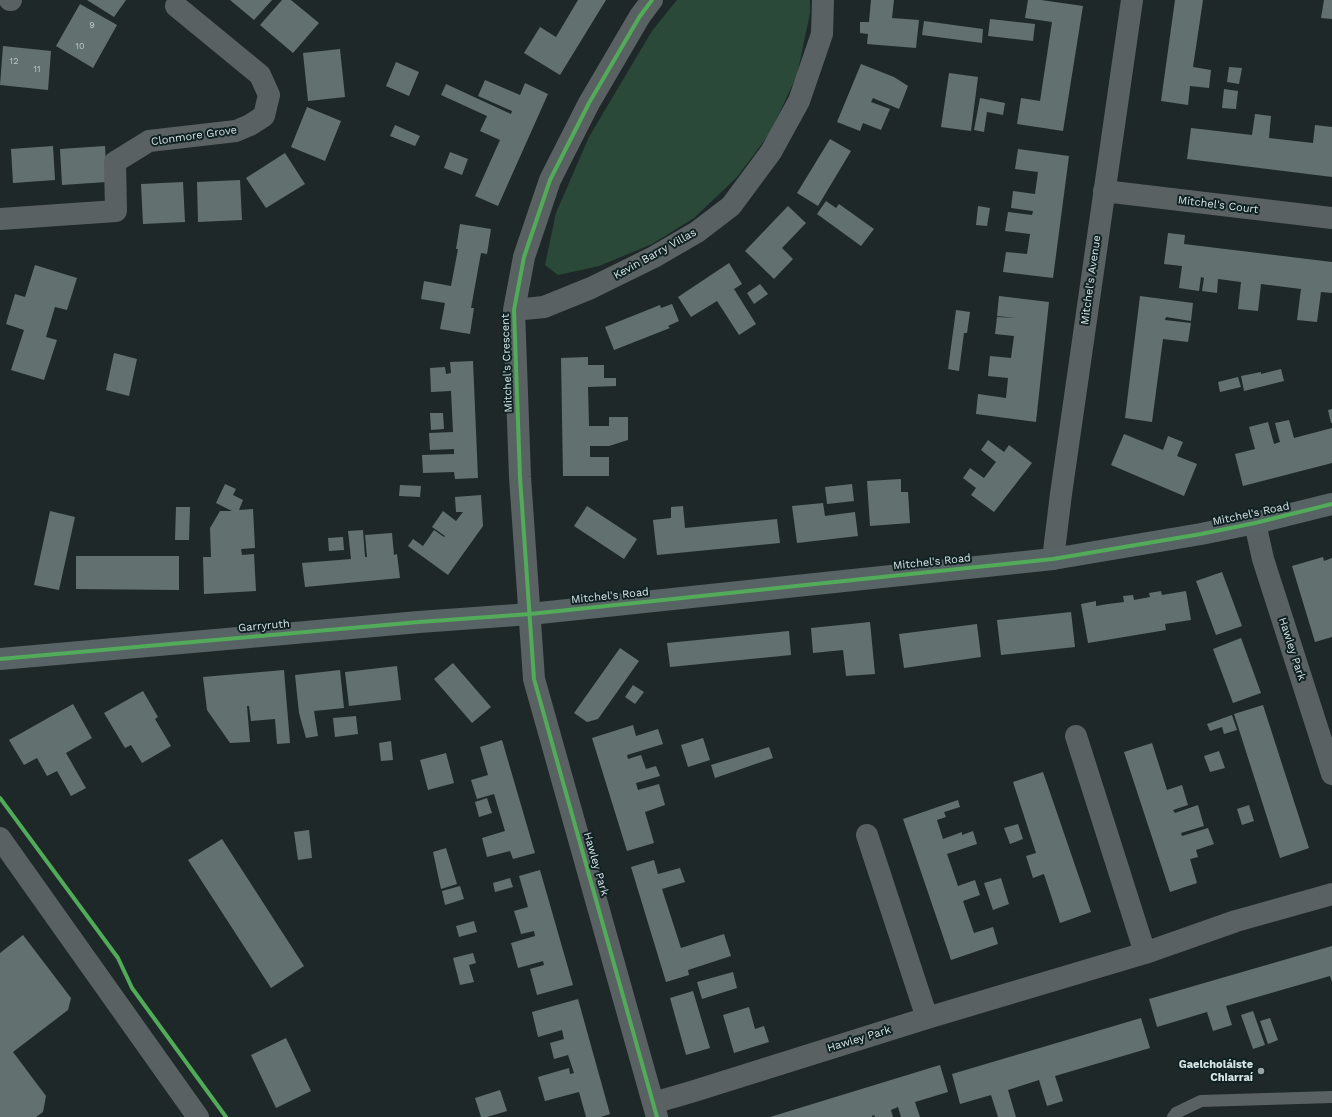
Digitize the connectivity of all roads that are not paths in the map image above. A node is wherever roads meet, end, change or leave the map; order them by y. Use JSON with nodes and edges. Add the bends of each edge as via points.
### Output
{"nodes":[{"id":1,"x":652,"y":0,"type":"edge"},
{"id":2,"x":823,"y":0,"type":"edge"},
{"id":3,"x":1132,"y":0,"type":"edge"},
{"id":4,"x":176,"y":6,"type":"dead end"},
{"id":5,"x":1104,"y":191,"type":"junction"},
{"id":6,"x":1332,"y":218,"type":"edge"},
{"id":7,"x":0,"y":220,"type":"edge"},
{"id":8,"x":514,"y":310,"type":"junction"},
{"id":9,"x":1332,"y":504,"type":"edge"},
{"id":10,"x":1255,"y":523,"type":"junction"},
{"id":11,"x":1053,"y":559,"type":"junction"},
{"id":12,"x":530,"y":614,"type":"junction"},
{"id":13,"x":0,"y":658,"type":"edge"},
{"id":14,"x":1076,"y":736,"type":"dead end"},
{"id":15,"x":1332,"y":774,"type":"edge"},
{"id":16,"x":867,"y":835,"type":"dead end"},
{"id":17,"x":0,"y":838,"type":"edge"},
{"id":18,"x":1332,"y":894,"type":"edge"},
{"id":19,"x":1145,"y":953,"type":"junction"},
{"id":20,"x":927,"y":1018,"type":"junction"},
{"id":21,"x":1332,"y":1097,"type":"edge"},
{"id":22,"x":655,"y":1110,"type":"edge"},
{"id":23,"x":198,"y":1117,"type":"edge"},
{"id":24,"x":1173,"y":1117,"type":"edge"}],
"edges":[{"from":1,"to":8,"type":"street","name":"Mitchel's Crescent","via":[[589,103],[550,180],[524,257]]},
{"from":2,"to":8,"type":"street","name":"Kevin Barry Villas","via":[[822,34],[799,101],[771,152],[731,206],[697,232],[654,257],[591,288],[544,307]]},
{"from":3,"to":5,"type":"street","name":"Mitchel's Avenue"},
{"from":4,"to":7,"type":"street","name":"Clonmore Grove","via":[[260,75],[269,95],[264,116],[236,131],[149,141],[115,162],[116,211]]},
{"from":5,"to":6,"type":"street","name":"Mitchel's Court"},
{"from":5,"to":11,"type":"street","name":"Mitchel's Avenue"},
{"from":8,"to":12,"type":"street","name":"Mitchel's Crescent","via":[[520,478]]},
{"from":9,"to":10,"type":"street","name":"Mitchel's Road"},
{"from":10,"to":11,"type":"street","name":"Mitchel's Road"},
{"from":10,"to":15,"type":"street","name":"Hawley Park","via":[[1263,559]]},
{"from":11,"to":12,"type":"street","name":"Mitchel's Road"},
{"from":12,"to":13,"type":"street","name":"Garryruth"},
{"from":12,"to":22,"type":"street","name":"Hawley Park","via":[[534,679]]},
{"from":14,"to":19,"type":"street"},
{"from":16,"to":20,"type":"street"},
{"from":17,"to":23,"type":"street"},
{"from":18,"to":19,"type":"street","name":"Hawley Park","via":[[1236,921]]},
{"from":19,"to":20,"type":"street","name":"Hawley Park"},
{"from":20,"to":22,"type":"street","name":"Hawley Park","via":[[691,1092]]},
{"from":21,"to":24,"type":"lane","via":[[1200,1101]]}]}
